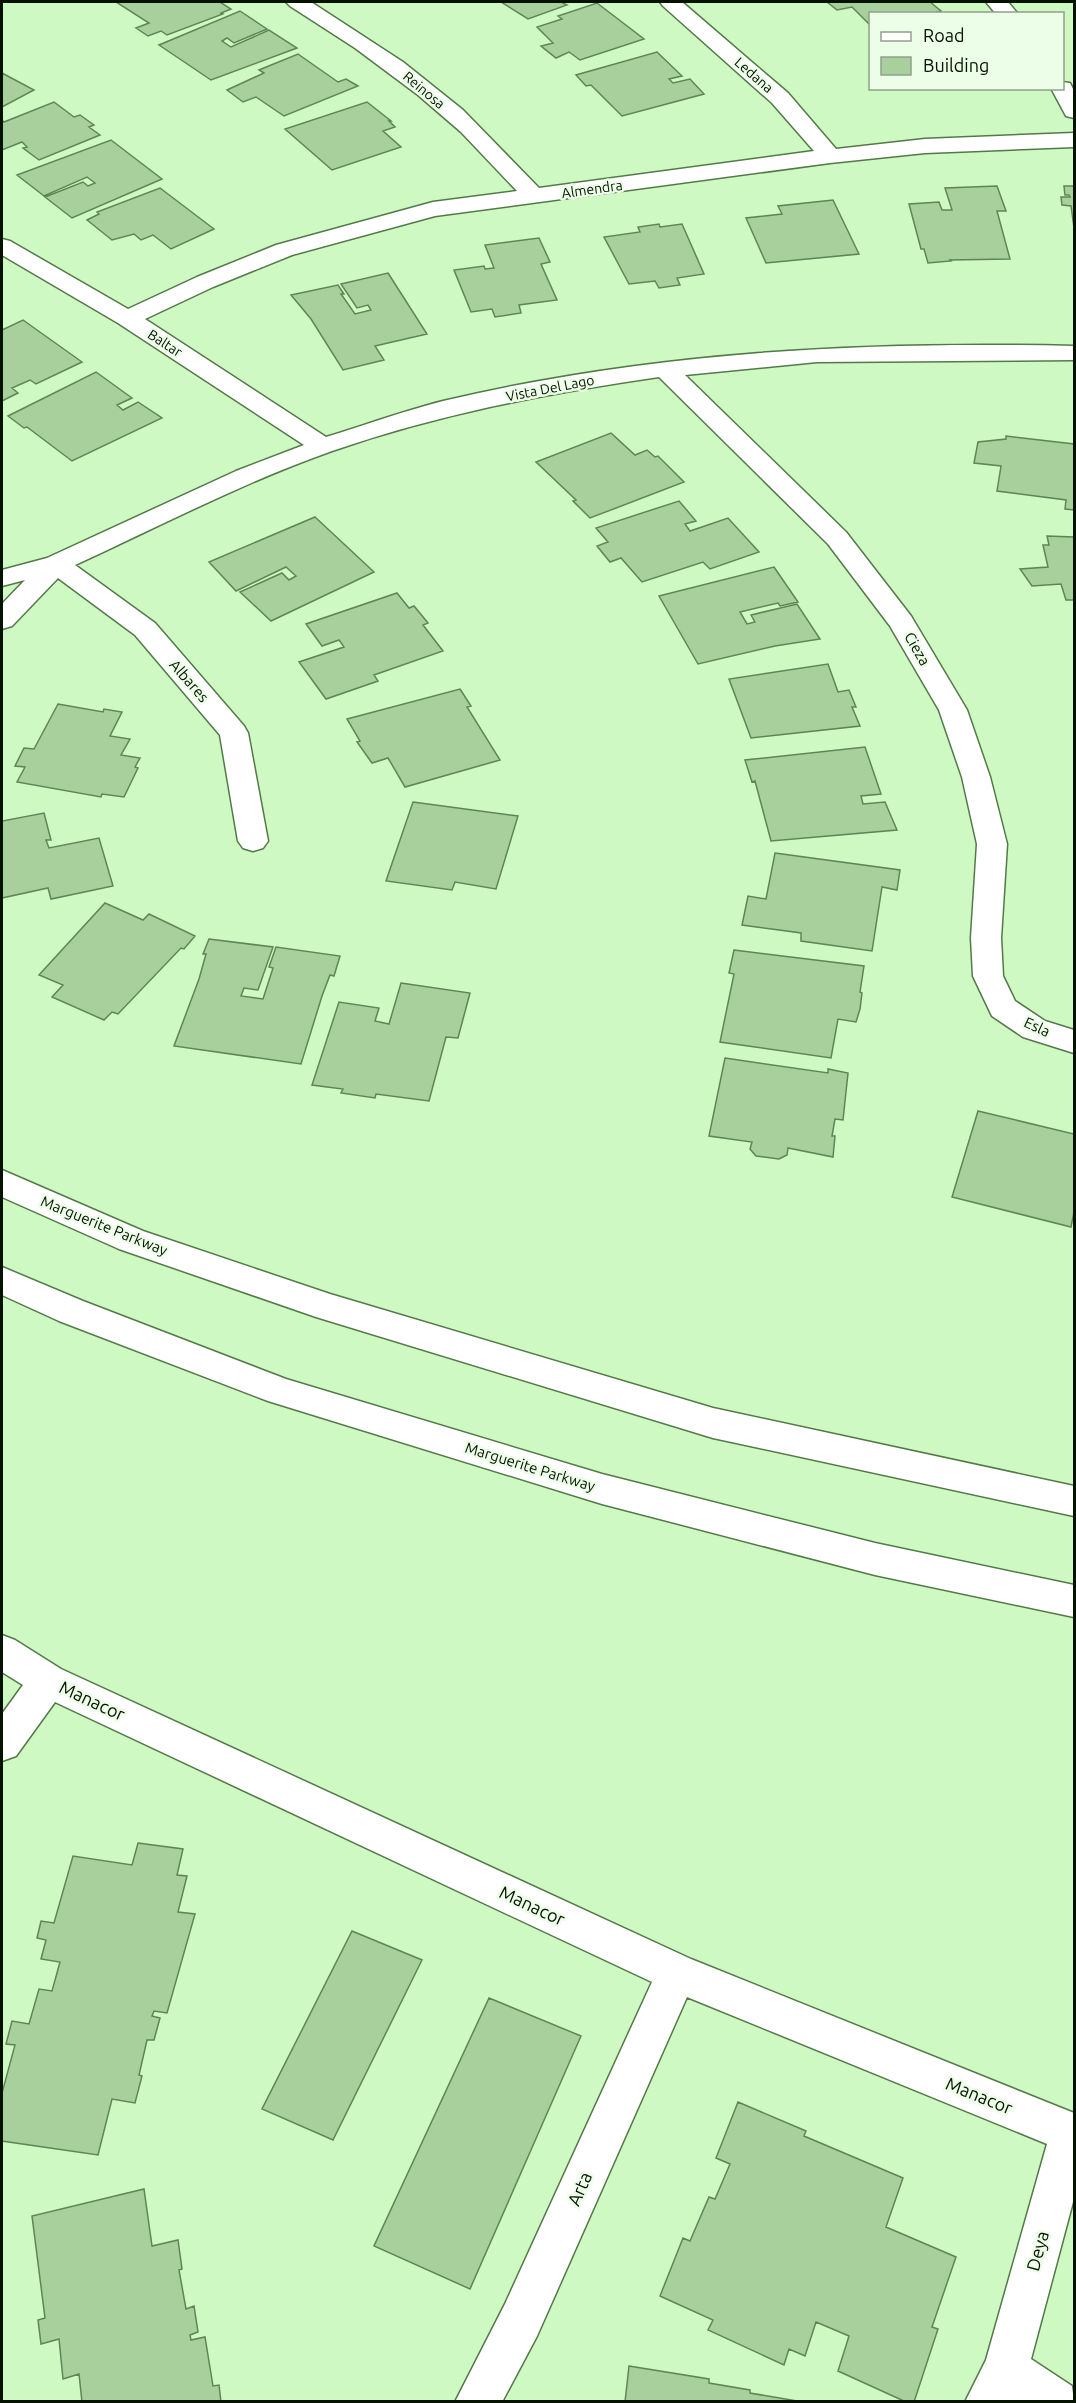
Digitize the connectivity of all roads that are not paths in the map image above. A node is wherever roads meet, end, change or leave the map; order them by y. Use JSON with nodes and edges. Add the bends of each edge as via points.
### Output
{"nodes":[{"id":1,"x":297,"y":2,"type":"edge"},
{"id":2,"x":670,"y":2,"type":"edge"},
{"id":3,"x":1063,"y":90,"type":"edge"},
{"id":4,"x":1074,"y":111,"type":"edge"},
{"id":5,"x":1074,"y":140,"type":"edge"},
{"id":6,"x":830,"y":156,"type":"junction"},
{"id":7,"x":534,"y":197,"type":"junction"},
{"id":8,"x":2,"y":246,"type":"edge"},
{"id":9,"x":127,"y":318,"type":"junction"},
{"id":10,"x":1074,"y":353,"type":"edge"},
{"id":11,"x":665,"y":369,"type":"junction"},
{"id":12,"x":323,"y":446,"type":"junction"},
{"id":13,"x":56,"y":564,"type":"junction"},
{"id":14,"x":2,"y":578,"type":"edge"},
{"id":15,"x":2,"y":620,"type":"edge"},
{"id":16,"x":253,"y":841,"type":"dead end"},
{"id":17,"x":1003,"y":1008,"type":"joint"},
{"id":18,"x":1074,"y":1042,"type":"edge"},
{"id":19,"x":2,"y":1183,"type":"edge"},
{"id":20,"x":2,"y":1280,"type":"edge"},
{"id":21,"x":1074,"y":1501,"type":"edge"},
{"id":22,"x":1074,"y":1601,"type":"edge"},
{"id":23,"x":2,"y":1652,"type":"edge"},
{"id":24,"x":48,"y":1681,"type":"junction"},
{"id":25,"x":2,"y":1744,"type":"edge"},
{"id":26,"x":676,"y":1973,"type":"junction"},
{"id":27,"x":1073,"y":2134,"type":"edge"},
{"id":28,"x":997,"y":2385,"type":"edge"},
{"id":29,"x":477,"y":2402,"type":"edge"},
{"id":30,"x":1056,"y":2402,"type":"edge"}],
"edges":[{"from":1,"to":7,"type":"street","name":"Reinosa","via":[[372,48],[428,92]]},
{"from":2,"to":6,"type":"street","name":"Ledana","via":[[780,98]]},
{"from":3,"to":4,"type":"street"},
{"from":5,"to":6,"type":"street","name":"Almendra","via":[[925,146]]},
{"from":6,"to":7,"type":"street","name":"Almendra"},
{"from":7,"to":9,"type":"street","name":"Almendra","via":[[433,209],[284,250]]},
{"from":8,"to":9,"type":"street","name":"Baltar"},
{"from":9,"to":12,"type":"street","name":"Baltar"},
{"from":10,"to":11,"type":"street","name":"Vista Del Lago","via":[[817,355]]},
{"from":11,"to":12,"type":"street","name":"Vista Del Lago","via":[[585,380],[446,408]]},
{"from":11,"to":17,"type":"street","name":"Cieza","via":[[837,538],[901,622],[952,710],[976,777],[992,844],[986,938],[988,976]]},
{"from":12,"to":13,"type":"street","name":"Vista Del Lago","via":[[245,477]]},
{"from":13,"to":14,"type":"street","name":"Vista Del Lago"},
{"from":13,"to":15,"type":"street","name":"Vista Del Lago"},
{"from":13,"to":16,"type":"street","name":"Albares","via":[[145,629],[234,733]]},
{"from":17,"to":18,"type":"street","name":"Esla","via":[[1034,1029]]},
{"from":19,"to":21,"type":"street","name":"Marguerite Parkway","via":[[131,1239],[328,1307],[713,1423]]},
{"from":20,"to":22,"type":"street","name":"Marguerite Parkway","via":[[71,1311],[280,1391],[591,1485],[875,1559]]},
{"from":23,"to":24,"type":"street","name":"Manacor"},
{"from":24,"to":25,"type":"street"},
{"from":24,"to":26,"type":"street","name":"Manacor"},
{"from":26,"to":27,"type":"street","name":"Manacor"},
{"from":26,"to":29,"type":"street","name":"Arta","via":[[521,2320]]},
{"from":27,"to":28,"type":"street","name":"Deya"},
{"from":28,"to":30,"type":"street","name":"Deya"}]}
